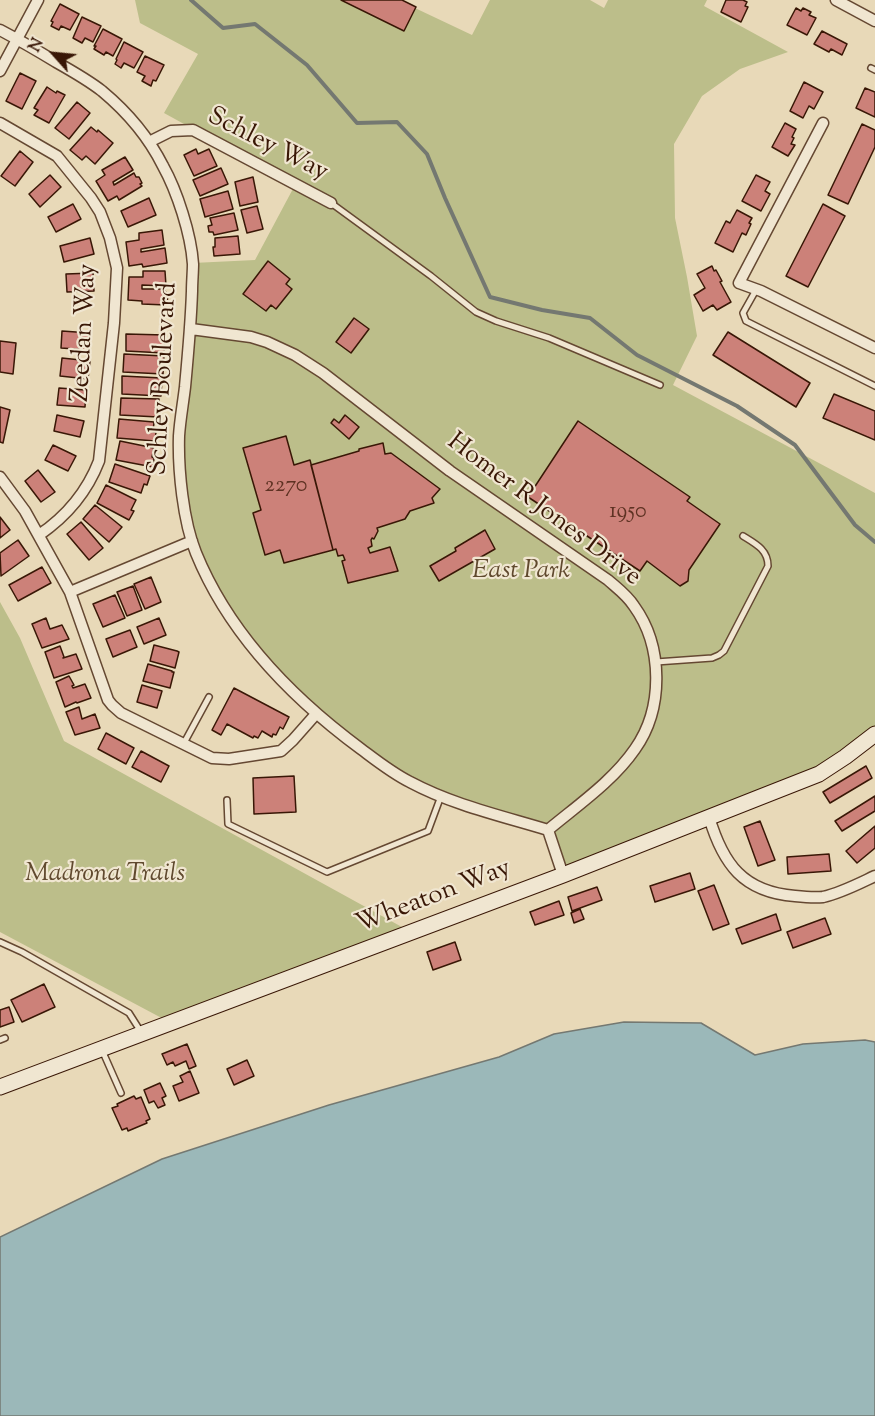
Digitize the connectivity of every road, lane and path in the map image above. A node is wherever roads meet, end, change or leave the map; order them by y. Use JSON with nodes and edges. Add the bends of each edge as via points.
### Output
{"nodes":[{"id":1,"x":38,"y":0,"type":"edge"},
{"id":2,"x":836,"y":0,"type":"edge"},
{"id":3,"x":875,"y":21,"type":"edge"},
{"id":4,"x":0,"y":30,"type":"edge"},
{"id":5,"x":17,"y":39,"type":"junction"},
{"id":6,"x":0,"y":71,"type":"edge"},
{"id":7,"x":0,"y":123,"type":"edge"},
{"id":8,"x":823,"y":123,"type":"dead end"},
{"id":9,"x":149,"y":142,"type":"junction"},
{"id":10,"x":331,"y":203,"type":"joint"},
{"id":11,"x":756,"y":290,"type":"junction"},
{"id":12,"x":191,"y":329,"type":"junction"},
{"id":13,"x":875,"y":348,"type":"edge"},
{"id":14,"x":660,"y":385,"type":"dead end"},
{"id":15,"x":875,"y":386,"type":"edge"},
{"id":16,"x":0,"y":477,"type":"edge"},
{"id":17,"x":39,"y":535,"type":"junction"},
{"id":18,"x":743,"y":536,"type":"dead end"},
{"id":19,"x":192,"y":541,"type":"junction"},
{"id":20,"x":70,"y":592,"type":"junction"},
{"id":21,"x":655,"y":662,"type":"junction"},
{"id":22,"x":209,"y":696,"type":"dead end"},
{"id":23,"x":316,"y":714,"type":"junction"},
{"id":24,"x":873,"y":739,"type":"edge"},
{"id":25,"x":183,"y":745,"type":"junction"},
{"id":26,"x":441,"y":796,"type":"junction"},
{"id":27,"x":227,"y":800,"type":"dead end"},
{"id":28,"x":709,"y":817,"type":"junction"},
{"id":29,"x":548,"y":830,"type":"junction"},
{"id":30,"x":563,"y":875,"type":"junction"},
{"id":31,"x":875,"y":876,"type":"edge"},
{"id":32,"x":0,"y":942,"type":"edge"},
{"id":33,"x":142,"y":1034,"type":"junction"},
{"id":34,"x":101,"y":1049,"type":"junction"},
{"id":35,"x":0,"y":1087,"type":"edge"},
{"id":36,"x":121,"y":1093,"type":"dead end"}],
"edges":[{"from":1,"to":5,"type":"street"},
{"from":2,"to":3,"type":"street"},
{"from":4,"to":5,"type":"street","name":"Schley Boulevard"},
{"from":5,"to":6,"type":"street"},
{"from":5,"to":9,"type":"street","name":"Schley Boulevard","via":[[103,92]]},
{"from":7,"to":17,"type":"street","name":"Zeedan Way","via":[[57,156],[84,188],[100,213],[117,268],[99,461],[83,493]]},
{"from":8,"to":11,"type":"street","via":[[739,283]]},
{"from":9,"to":10,"type":"street","name":"Schley Way","via":[[171,130],[194,130]]},
{"from":9,"to":12,"type":"street","name":"Schley Boulevard","via":[[171,181],[191,248]]},
{"from":10,"to":14,"type":"lane","via":[[476,312]]},
{"from":11,"to":13,"type":"street"},
{"from":11,"to":15,"type":"lane","via":[[743,313],[746,321]]},
{"from":12,"to":19,"type":"street","name":"Schley Boulevard","via":[[179,436],[182,489]]},
{"from":12,"to":21,"type":"street","name":"Homer R Jones Drive","via":[[267,342],[323,373],[450,471],[608,580],[642,618]]},
{"from":16,"to":17,"type":"street"},
{"from":17,"to":20,"type":"street"},
{"from":18,"to":21,"type":"lane","via":[[764,551],[768,566],[724,651],[712,658]]},
{"from":19,"to":20,"type":"street"},
{"from":19,"to":23,"type":"street","name":"Schley Boulevard","via":[[235,624],[260,657]]},
{"from":20,"to":25,"type":"street","via":[[108,700],[121,713]]},
{"from":21,"to":29,"type":"street","name":"Homer R Jones Drive","via":[[654,706],[635,749],[613,775]]},
{"from":22,"to":25,"type":"lane"},
{"from":23,"to":25,"type":"street","via":[[281,751],[212,758]]},
{"from":23,"to":26,"type":"street","name":"Schley Boulevard","via":[[389,770]]},
{"from":24,"to":28,"type":"main road","name":"Wheaton Way","via":[[819,774]]},
{"from":26,"to":27,"type":"lane","via":[[428,831],[327,872],[228,824]]},
{"from":26,"to":29,"type":"street","name":"Schley Boulevard"},
{"from":28,"to":30,"type":"main road","name":"Wheaton Way"},
{"from":28,"to":31,"type":"street","via":[[720,849],[738,874],[770,892],[822,897]]},
{"from":29,"to":30,"type":"street"},
{"from":30,"to":33,"type":"main road","name":"Wheaton Way"},
{"from":32,"to":33,"type":"lane","via":[[129,1012]]},
{"from":33,"to":34,"type":"main road","name":"Wheaton Way"},
{"from":34,"to":35,"type":"main road","name":"Wheaton Way"},
{"from":34,"to":36,"type":"lane"}]}
